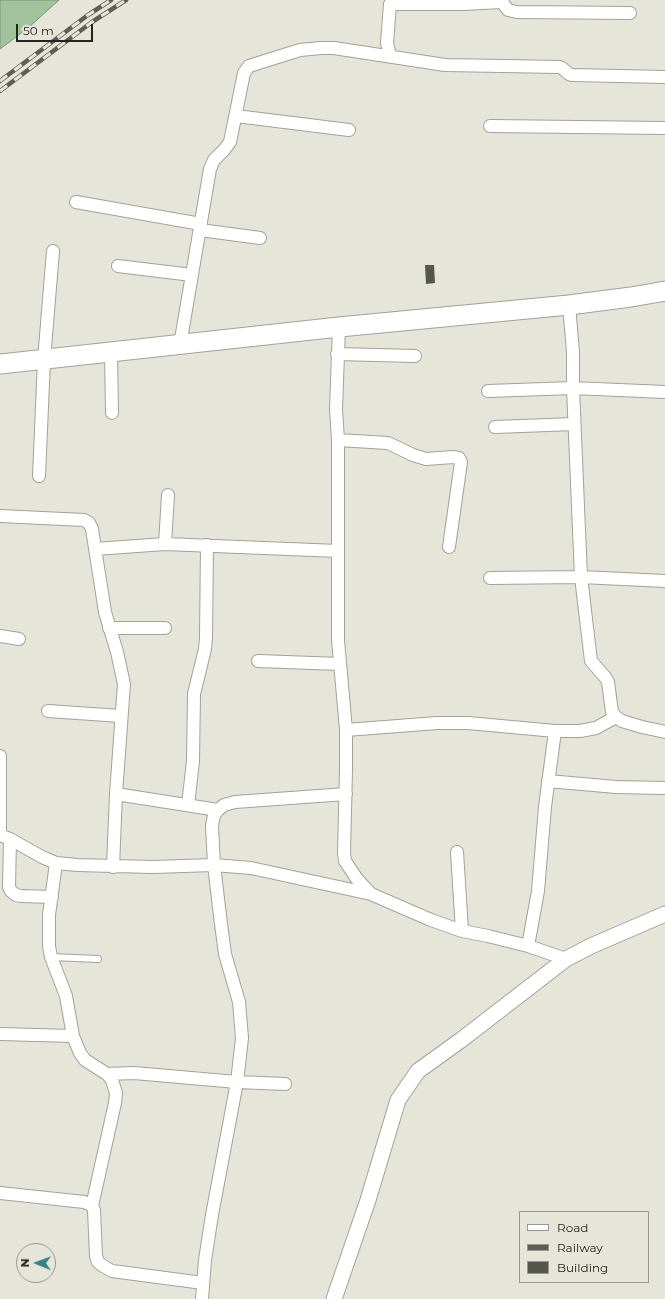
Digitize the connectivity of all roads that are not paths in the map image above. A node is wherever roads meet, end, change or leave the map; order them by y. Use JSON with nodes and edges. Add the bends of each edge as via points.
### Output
{"nodes":[{"id":1,"x":502,"y":1,"type":"edge"},
{"id":2,"x":389,"y":2,"type":"edge"},
{"id":3,"x":630,"y":13,"type":"dead end"},
{"id":4,"x":390,"y":56,"type":"junction"},
{"id":5,"x":665,"y":77,"type":"edge"},
{"id":6,"x":236,"y":116,"type":"junction"},
{"id":7,"x":490,"y":126,"type":"dead end"},
{"id":8,"x":665,"y":128,"type":"edge"},
{"id":9,"x":349,"y":130,"type":"dead end"},
{"id":10,"x":76,"y":202,"type":"dead end"},
{"id":11,"x":201,"y":227,"type":"junction"},
{"id":12,"x":260,"y":238,"type":"dead end"},
{"id":13,"x":53,"y":251,"type":"dead end"},
{"id":14,"x":118,"y":266,"type":"dead end"},
{"id":15,"x":192,"y":275,"type":"junction"},
{"id":16,"x":665,"y":290,"type":"edge"},
{"id":17,"x":569,"y":305,"type":"junction"},
{"id":18,"x":338,"y":327,"type":"junction"},
{"id":19,"x":180,"y":345,"type":"junction"},
{"id":20,"x":111,"y":352,"type":"junction"},
{"id":21,"x":337,"y":354,"type":"junction"},
{"id":22,"x":415,"y":356,"type":"dead end"},
{"id":23,"x":44,"y":360,"type":"junction"},
{"id":24,"x":0,"y":364,"type":"edge"},
{"id":25,"x":573,"y":388,"type":"junction"},
{"id":26,"x":488,"y":391,"type":"dead end"},
{"id":27,"x":665,"y":392,"type":"edge"},
{"id":28,"x":112,"y":414,"type":"dead end"},
{"id":29,"x":574,"y":424,"type":"junction"},
{"id":30,"x":495,"y":427,"type":"dead end"},
{"id":31,"x":338,"y":440,"type":"junction"},
{"id":32,"x":39,"y":476,"type":"dead end"},
{"id":33,"x":168,"y":495,"type":"dead end"},
{"id":34,"x":0,"y":516,"type":"edge"},
{"id":35,"x":164,"y":544,"type":"junction"},
{"id":36,"x":207,"y":545,"type":"junction"},
{"id":37,"x":449,"y":547,"type":"dead end"},
{"id":38,"x":95,"y":549,"type":"junction"},
{"id":39,"x":338,"y":551,"type":"junction"},
{"id":40,"x":581,"y":577,"type":"junction"},
{"id":41,"x":490,"y":578,"type":"dead end"},
{"id":42,"x":665,"y":581,"type":"edge"},
{"id":43,"x":109,"y":628,"type":"junction"},
{"id":44,"x":165,"y":628,"type":"dead end"},
{"id":45,"x":0,"y":636,"type":"edge"},
{"id":46,"x":19,"y":639,"type":"dead end"},
{"id":47,"x":258,"y":661,"type":"dead end"},
{"id":48,"x":340,"y":664,"type":"junction"},
{"id":49,"x":48,"y":711,"type":"dead end"},
{"id":50,"x":121,"y":716,"type":"junction"},
{"id":51,"x":616,"y":717,"type":"junction"},
{"id":52,"x":346,"y":730,"type":"junction"},
{"id":53,"x":555,"y":731,"type":"junction"},
{"id":54,"x":665,"y":732,"type":"edge"},
{"id":55,"x":0,"y":756,"type":"edge"},
{"id":56,"x":548,"y":781,"type":"junction"},
{"id":57,"x":665,"y":788,"type":"edge"},
{"id":58,"x":116,"y":794,"type":"junction"},
{"id":59,"x":346,"y":794,"type":"junction"},
{"id":60,"x":188,"y":805,"type":"junction"},
{"id":61,"x":218,"y":810,"type":"junction"},
{"id":62,"x":3,"y":836,"type":"edge"},
{"id":63,"x":457,"y":852,"type":"dead end"},
{"id":64,"x":56,"y":863,"type":"junction"},
{"id":65,"x":214,"y":865,"type":"junction"},
{"id":66,"x":114,"y":867,"type":"junction"},
{"id":67,"x":371,"y":894,"type":"junction"},
{"id":68,"x":52,"y":897,"type":"junction"},
{"id":69,"x":665,"y":914,"type":"edge"},
{"id":70,"x":462,"y":931,"type":"junction"},
{"id":71,"x":528,"y":946,"type":"junction"},
{"id":72,"x":51,"y":957,"type":"junction"},
{"id":73,"x":98,"y":959,"type":"dead end"},
{"id":74,"x":566,"y":959,"type":"junction"},
{"id":75,"x":0,"y":1034,"type":"edge"},
{"id":76,"x":73,"y":1036,"type":"junction"},
{"id":77,"x":107,"y":1074,"type":"junction"},
{"id":78,"x":237,"y":1082,"type":"junction"},
{"id":79,"x":285,"y":1084,"type":"dead end"},
{"id":80,"x":0,"y":1193,"type":"edge"},
{"id":81,"x":92,"y":1206,"type":"junction"},
{"id":82,"x":203,"y":1283,"type":"junction"},
{"id":83,"x":202,"y":1299,"type":"edge"},
{"id":84,"x":334,"y":1299,"type":"edge"}],
"edges":[{"from":1,"to":2,"type":"street","via":[[463,4]]},
{"from":1,"to":3,"type":"street","via":[[508,10],[517,12]]},
{"from":2,"to":4,"type":"street","via":[[387,43]]},
{"from":4,"to":5,"type":"street","via":[[445,65],[560,67],[572,75]]},
{"from":4,"to":6,"type":"street","via":[[321,48],[300,50],[254,63],[244,74]]},
{"from":6,"to":9,"type":"street"},
{"from":6,"to":11,"type":"street","via":[[230,142],[214,160],[210,169]]},
{"from":7,"to":8,"type":"street"},
{"from":10,"to":11,"type":"street"},
{"from":11,"to":12,"type":"street"},
{"from":11,"to":15,"type":"street"},
{"from":13,"to":23,"type":"street"},
{"from":14,"to":15,"type":"street"},
{"from":15,"to":19,"type":"street"},
{"from":16,"to":17,"type":"main road"},
{"from":17,"to":18,"type":"main road"},
{"from":17,"to":25,"type":"street"},
{"from":18,"to":19,"type":"main road"},
{"from":18,"to":21,"type":"street"},
{"from":19,"to":20,"type":"main road"},
{"from":20,"to":23,"type":"main road"},
{"from":20,"to":28,"type":"street"},
{"from":21,"to":22,"type":"street"},
{"from":21,"to":31,"type":"street"},
{"from":23,"to":24,"type":"main road"},
{"from":23,"to":32,"type":"street"},
{"from":25,"to":26,"type":"street"},
{"from":25,"to":27,"type":"street"},
{"from":25,"to":29,"type":"street"},
{"from":29,"to":30,"type":"street"},
{"from":29,"to":40,"type":"street"},
{"from":31,"to":37,"type":"street","via":[[388,443],[426,459],[459,458],[461,462]]},
{"from":31,"to":39,"type":"street"},
{"from":33,"to":35,"type":"street"},
{"from":34,"to":38,"type":"street","via":[[84,520],[92,529]]},
{"from":35,"to":36,"type":"street"},
{"from":35,"to":38,"type":"street"},
{"from":36,"to":39,"type":"street"},
{"from":36,"to":60,"type":"street","via":[[206,638],[194,694],[193,762]]},
{"from":38,"to":43,"type":"street"},
{"from":39,"to":48,"type":"street"},
{"from":40,"to":41,"type":"street"},
{"from":40,"to":42,"type":"street"},
{"from":40,"to":51,"type":"street","via":[[591,661],[606,677],[612,712]]},
{"from":43,"to":44,"type":"street"},
{"from":43,"to":50,"type":"street","via":[[123,679]]},
{"from":45,"to":46,"type":"street"},
{"from":47,"to":48,"type":"street"},
{"from":48,"to":52,"type":"street"},
{"from":49,"to":50,"type":"street"},
{"from":50,"to":58,"type":"street"},
{"from":51,"to":53,"type":"street","via":[[590,730]]},
{"from":51,"to":54,"type":"street","via":[[622,721]]},
{"from":52,"to":53,"type":"street","via":[[468,723]]},
{"from":52,"to":59,"type":"street"},
{"from":53,"to":56,"type":"street"},
{"from":55,"to":62,"type":"street"},
{"from":56,"to":57,"type":"street"},
{"from":56,"to":71,"type":"street","via":[[538,891]]},
{"from":58,"to":60,"type":"street"},
{"from":58,"to":66,"type":"street"},
{"from":59,"to":61,"type":"street","via":[[235,802]]},
{"from":59,"to":67,"type":"street","via":[[345,861]]},
{"from":60,"to":61,"type":"street"},
{"from":61,"to":65,"type":"street","via":[[212,826]]},
{"from":62,"to":64,"type":"street"},
{"from":62,"to":68,"type":"street","via":[[11,891],[20,896]]},
{"from":63,"to":70,"type":"street"},
{"from":64,"to":66,"type":"street"},
{"from":64,"to":68,"type":"street"},
{"from":65,"to":66,"type":"street"},
{"from":65,"to":67,"type":"street","via":[[251,868]]},
{"from":65,"to":78,"type":"street","via":[[225,954],[239,1002],[241,1020]]},
{"from":67,"to":70,"type":"street"},
{"from":68,"to":72,"type":"street","via":[[48,933]]},
{"from":69,"to":74,"type":"street"},
{"from":70,"to":71,"type":"street"},
{"from":71,"to":74,"type":"street"},
{"from":72,"to":73,"type":"lane"},
{"from":72,"to":76,"type":"street","via":[[66,996]]},
{"from":74,"to":84,"type":"street","via":[[418,1071],[408,1085],[398,1100]]},
{"from":75,"to":76,"type":"street"},
{"from":76,"to":77,"type":"street","via":[[85,1060]]},
{"from":77,"to":78,"type":"street","via":[[162,1075]]},
{"from":77,"to":81,"type":"street","via":[[114,1085],[115,1103]]},
{"from":78,"to":79,"type":"street"},
{"from":78,"to":82,"type":"street","via":[[212,1215]]},
{"from":80,"to":81,"type":"street","via":[[84,1202]]},
{"from":81,"to":82,"type":"street","via":[[96,1256],[103,1266],[112,1270]]},
{"from":82,"to":83,"type":"street"}]}
